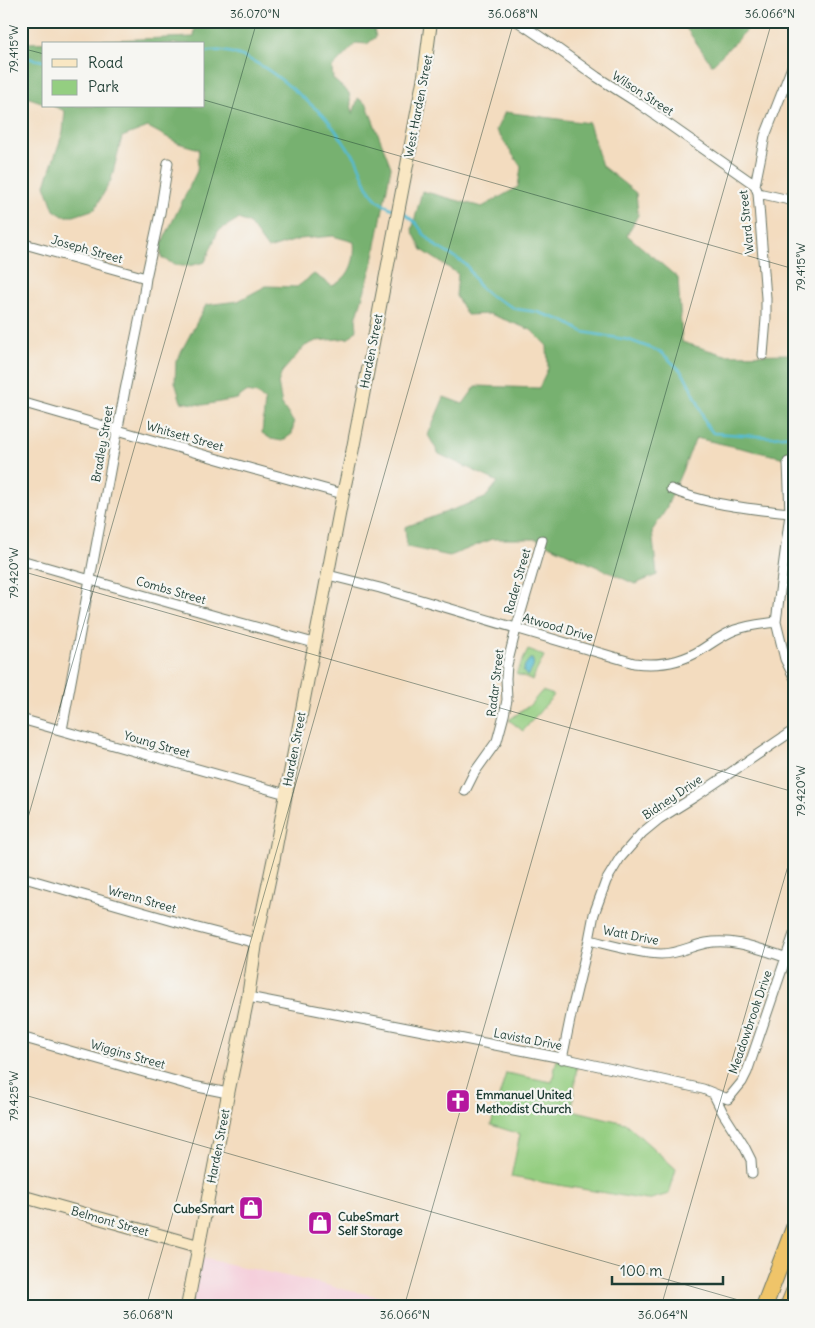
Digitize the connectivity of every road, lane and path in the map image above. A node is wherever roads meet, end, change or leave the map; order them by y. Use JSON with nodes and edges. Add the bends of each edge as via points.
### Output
{"nodes":[{"id":1,"x":431,"y":21,"type":"edge"},
{"id":2,"x":518,"y":21,"type":"edge"},
{"id":3,"x":794,"y":62,"type":"edge"},
{"id":4,"x":168,"y":163,"type":"dead end"},
{"id":5,"x":756,"y":189,"type":"junction"},
{"id":6,"x":401,"y":190,"type":"joint"},
{"id":7,"x":794,"y":201,"type":"edge"},
{"id":8,"x":21,"y":243,"type":"edge"},
{"id":9,"x":146,"y":278,"type":"junction"},
{"id":10,"x":763,"y":355,"type":"dead end"},
{"id":11,"x":21,"y":402,"type":"edge"},
{"id":12,"x":118,"y":429,"type":"junction"},
{"id":13,"x":788,"y":462,"type":"dead end"},
{"id":14,"x":671,"y":488,"type":"dead end"},
{"id":15,"x":343,"y":494,"type":"junction"},
{"id":16,"x":792,"y":514,"type":"edge"},
{"id":17,"x":542,"y":540,"type":"dead end"},
{"id":18,"x":21,"y":560,"type":"edge"},
{"id":19,"x":328,"y":575,"type":"junction"},
{"id":20,"x":90,"y":579,"type":"junction"},
{"id":21,"x":776,"y":622,"type":"junction"},
{"id":22,"x":516,"y":628,"type":"junction"},
{"id":23,"x":314,"y":642,"type":"junction"},
{"id":24,"x":794,"y":677,"type":"edge"},
{"id":25,"x":21,"y":719,"type":"edge"},
{"id":26,"x":62,"y":730,"type":"junction"},
{"id":27,"x":794,"y":730,"type":"edge"},
{"id":28,"x":465,"y":791,"type":"dead end"},
{"id":29,"x":286,"y":794,"type":"junction"},
{"id":30,"x":21,"y":877,"type":"edge"},
{"id":31,"x":794,"y":934,"type":"edge"},
{"id":32,"x":589,"y":940,"type":"junction"},
{"id":33,"x":256,"y":943,"type":"junction"},
{"id":34,"x":785,"y":957,"type":"junction"},
{"id":35,"x":248,"y":997,"type":"junction"},
{"id":36,"x":21,"y":1037,"type":"edge"},
{"id":37,"x":562,"y":1058,"type":"junction"},
{"id":38,"x":228,"y":1093,"type":"junction"},
{"id":39,"x":713,"y":1093,"type":"junction"},
{"id":40,"x":752,"y":1174,"type":"dead end"},
{"id":41,"x":21,"y":1196,"type":"edge"},
{"id":42,"x":794,"y":1228,"type":"edge"},
{"id":43,"x":198,"y":1246,"type":"junction"},
{"id":44,"x":794,"y":1292,"type":"edge"},
{"id":45,"x":187,"y":1307,"type":"edge"},
{"id":46,"x":764,"y":1307,"type":"edge"},
{"id":47,"x":788,"y":1307,"type":"edge"}],
"edges":[{"from":1,"to":6,"type":"main road","name":"West Harden Street","via":[[424,76]]},
{"from":2,"to":5,"type":"street","name":"Wilson Street"},
{"from":3,"to":5,"type":"street","name":"Ward Street","via":[[765,136]]},
{"from":4,"to":9,"type":"street","name":"Bradley Street"},
{"from":5,"to":7,"type":"street","name":"Wilson Street"},
{"from":5,"to":10,"type":"street","name":"Ward Street","via":[[766,298]]},
{"from":6,"to":15,"type":"main road","name":"Harden Street"},
{"from":8,"to":9,"type":"street","name":"Joseph Street"},
{"from":9,"to":12,"type":"street","name":"Bradley Street"},
{"from":11,"to":12,"type":"street","name":"Whitsett Street"},
{"from":12,"to":15,"type":"street","name":"Whitsett Street"},
{"from":12,"to":20,"type":"street","name":"Bradley Street"},
{"from":13,"to":16,"type":"street"},
{"from":14,"to":16,"type":"street","via":[[710,502]]},
{"from":15,"to":19,"type":"main road","name":"Harden Street"},
{"from":16,"to":21,"type":"street"},
{"from":17,"to":22,"type":"street","name":"Rader Street"},
{"from":18,"to":20,"type":"street","name":"Combs Street"},
{"from":19,"to":22,"type":"street","name":"Atwood Drive"},
{"from":19,"to":23,"type":"main road","name":"Harden Street"},
{"from":20,"to":23,"type":"street","name":"Combs Street"},
{"from":20,"to":26,"type":"street","name":"Bradley Street"},
{"from":21,"to":22,"type":"street","name":"Atwood Drive","via":[[744,626],[678,661],[646,665]]},
{"from":21,"to":24,"type":"street","via":[[785,660]]},
{"from":22,"to":28,"type":"street","name":"Radar Street","via":[[507,665],[507,700],[497,741]]},
{"from":23,"to":29,"type":"main road","name":"Harden Street"},
{"from":25,"to":26,"type":"street","name":"Young Street"},
{"from":26,"to":29,"type":"street","name":"Young Street"},
{"from":27,"to":32,"type":"street","name":"Bidney Drive","via":[[642,833],[620,858],[606,881]]},
{"from":29,"to":33,"type":"main road","name":"Harden Street"},
{"from":30,"to":33,"type":"street","name":"Wrenn Street"},
{"from":31,"to":34,"type":"street","name":"Meadowbrook Drive"},
{"from":32,"to":34,"type":"street","name":"Watt Drive","via":[[662,954],[705,944],[740,943]]},
{"from":32,"to":37,"type":"street","name":"Bidney Drive"},
{"from":33,"to":35,"type":"main road","name":"Harden Street"},
{"from":34,"to":39,"type":"street","name":"Meadowbrook Drive","via":[[742,1082],[728,1099]]},
{"from":35,"to":37,"type":"street","name":"Lavista Drive"},
{"from":35,"to":38,"type":"main road","name":"Harden Street"},
{"from":36,"to":38,"type":"street","name":"Wiggins Street"},
{"from":37,"to":39,"type":"street","name":"Lavista Drive"},
{"from":38,"to":43,"type":"main road","name":"Harden Street"},
{"from":39,"to":40,"type":"street","via":[[751,1160]]},
{"from":41,"to":43,"type":"main road","name":"Belmont Street"},
{"from":42,"to":46,"type":"highway"},
{"from":43,"to":45,"type":"main road","name":"Harden Street"},
{"from":44,"to":47,"type":"highway"}]}
